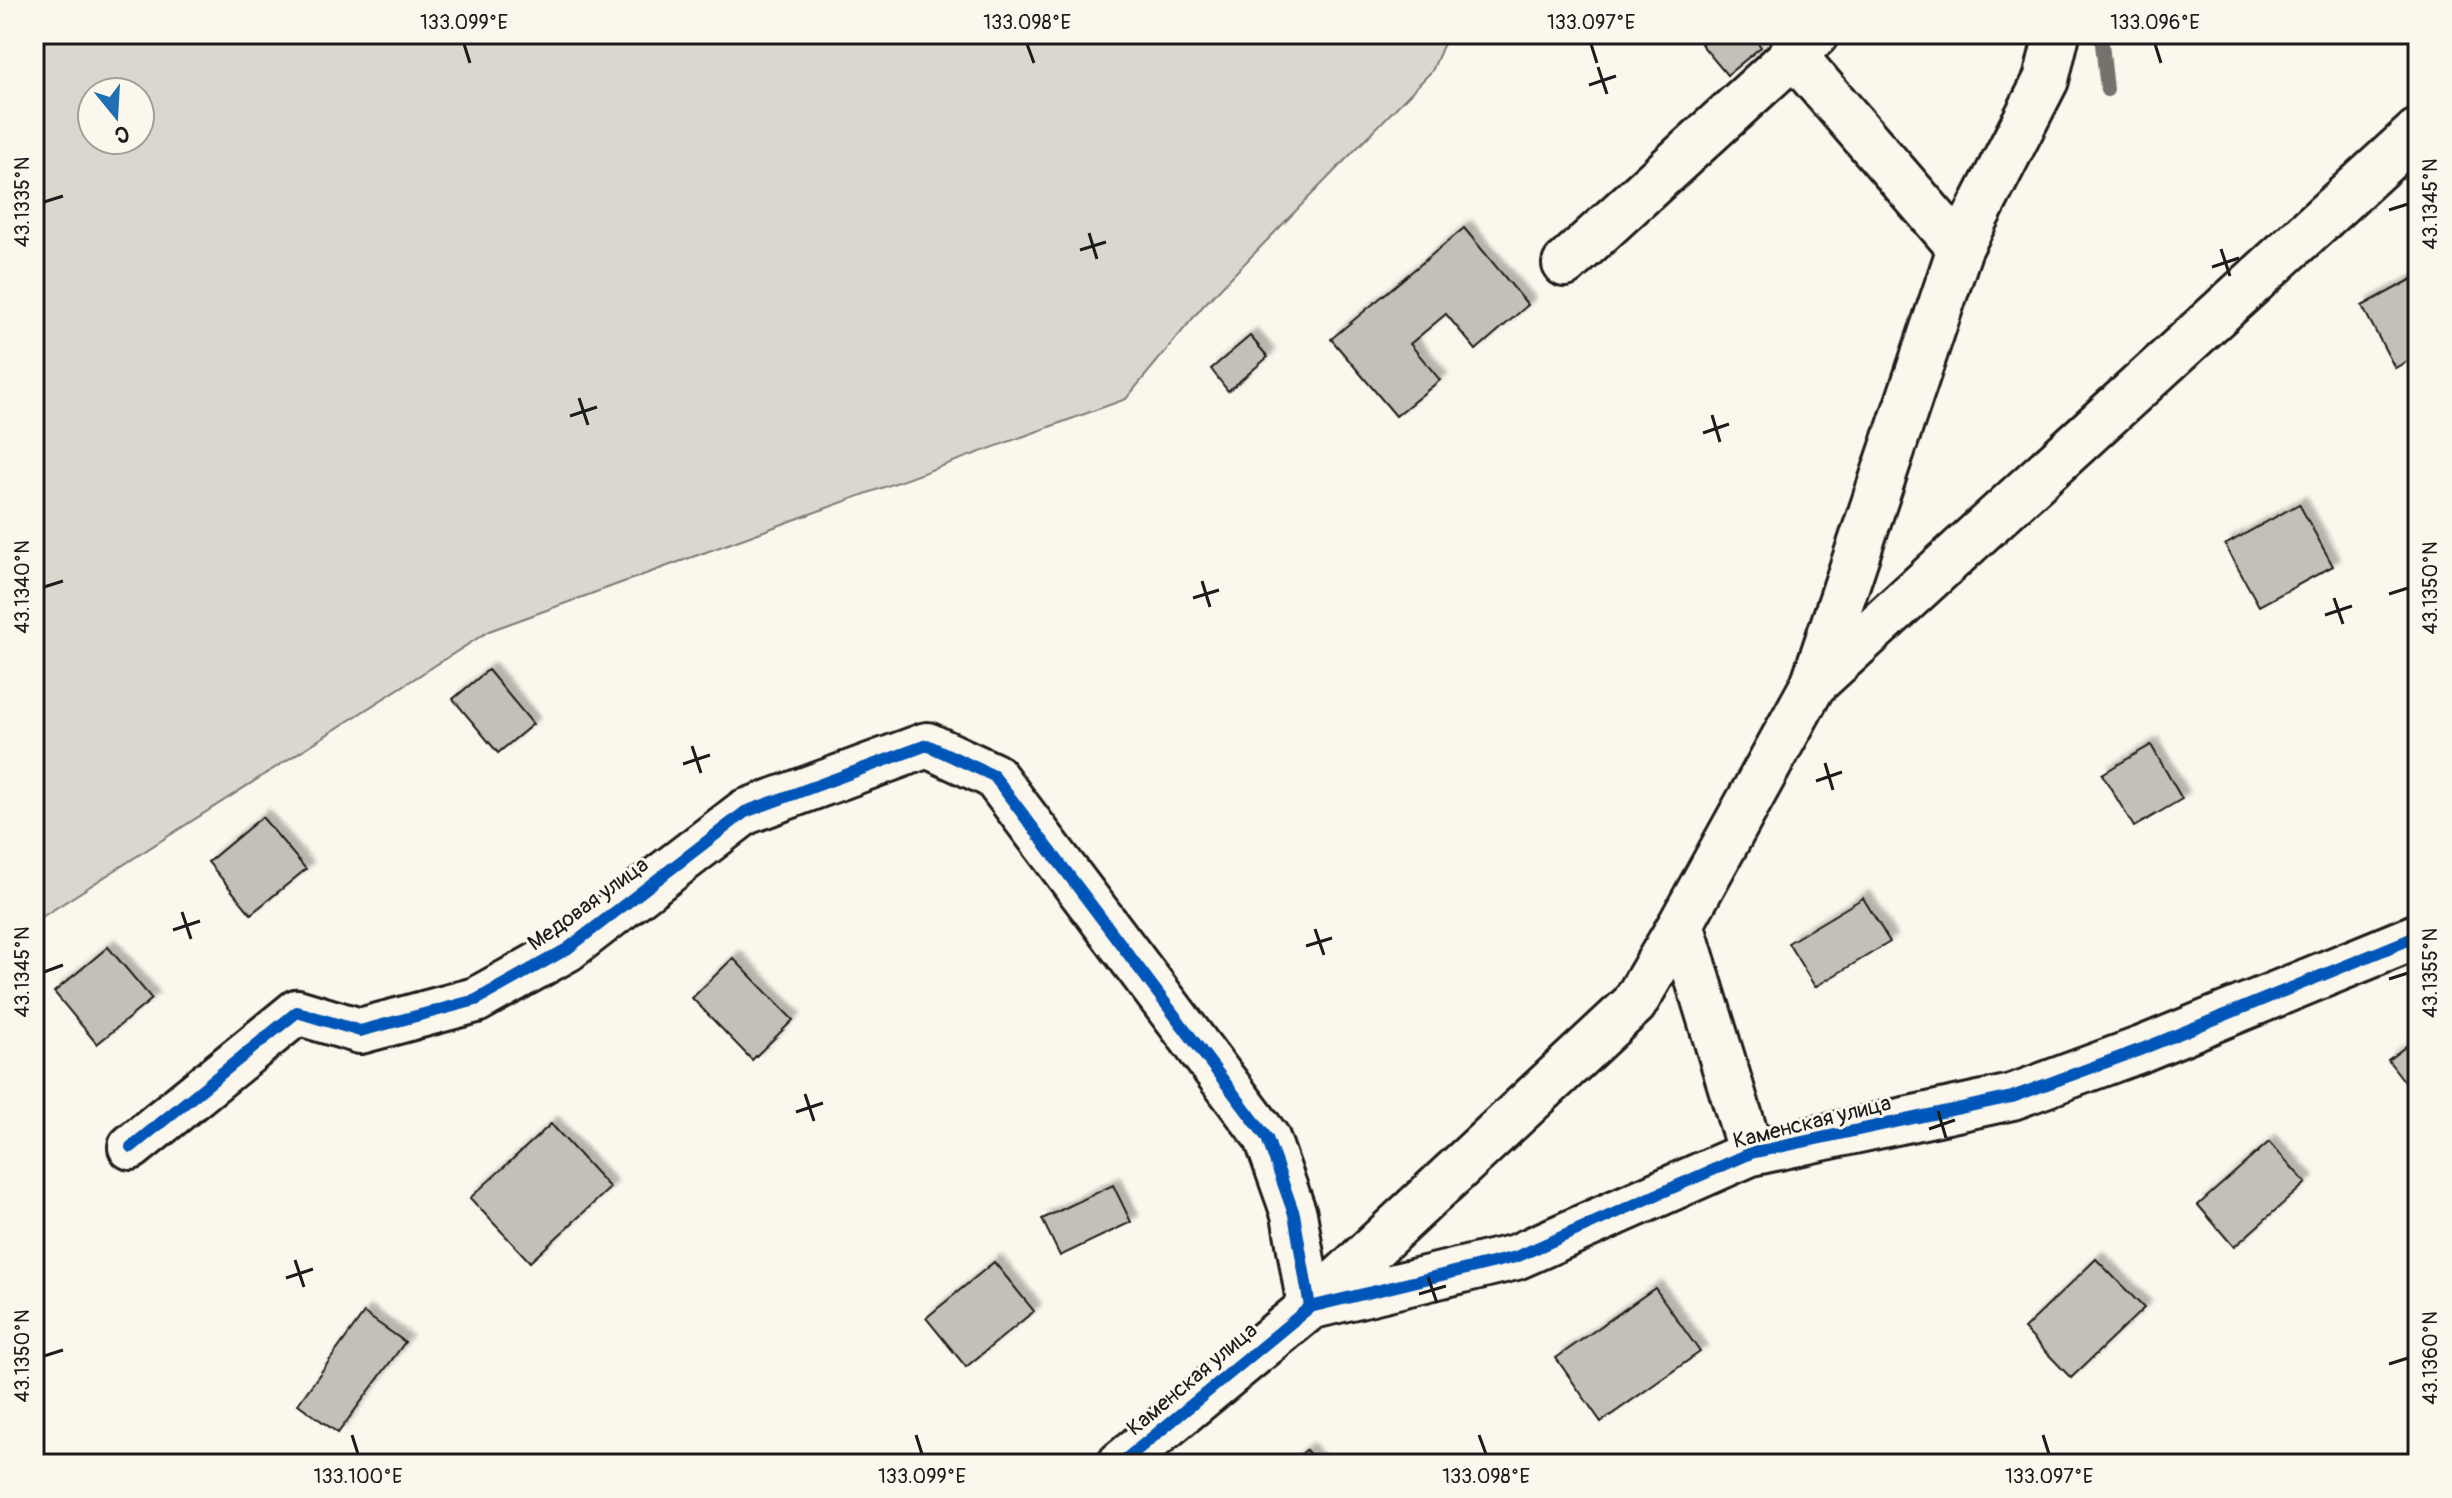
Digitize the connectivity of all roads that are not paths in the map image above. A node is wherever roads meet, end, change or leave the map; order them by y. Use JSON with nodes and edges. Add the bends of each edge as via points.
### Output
{"nodes":[{"id":1,"x":2057,"y":34,"type":"edge"},
{"id":2,"x":1804,"y":44,"type":"edge"},
{"id":3,"x":2417,"y":132,"type":"edge"},
{"id":4,"x":1960,"y":248,"type":"junction"},
{"id":5,"x":1565,"y":264,"type":"dead end"},
{"id":6,"x":1813,"y":685,"type":"junction"},
{"id":7,"x":1681,"y":924,"type":"junction"},
{"id":8,"x":2418,"y":936,"type":"edge"},
{"id":9,"x":131,"y":1147,"type":"dead end"},
{"id":10,"x":1751,"y":1153,"type":"junction"},
{"id":11,"x":1310,"y":1307,"type":"junction"},
{"id":12,"x":1120,"y":1464,"type":"edge"}],
"edges":[{"from":1,"to":4,"type":"street","via":[[2046,80]]},
{"from":2,"to":4,"type":"street"},
{"from":2,"to":5,"type":"street"},
{"from":3,"to":6,"type":"street"},
{"from":4,"to":6,"type":"street"},
{"from":6,"to":7,"type":"street"},
{"from":7,"to":10,"type":"street"},
{"from":7,"to":11,"type":"street","via":[[1634,1004]]},
{"from":8,"to":10,"type":"street","name":"Каменская улица","via":[[2012,1097]]},
{"from":9,"to":11,"type":"street","name":"Медовая улица","via":[[297,1012],[360,1031],[476,1000],[567,949],[745,812],[927,745],[994,776],[1267,1138],[1294,1214]]},
{"from":10,"to":11,"type":"street","name":"Каменская улица","via":[[1516,1257]]},
{"from":11,"to":12,"type":"street","name":"Каменская улица"}]}
